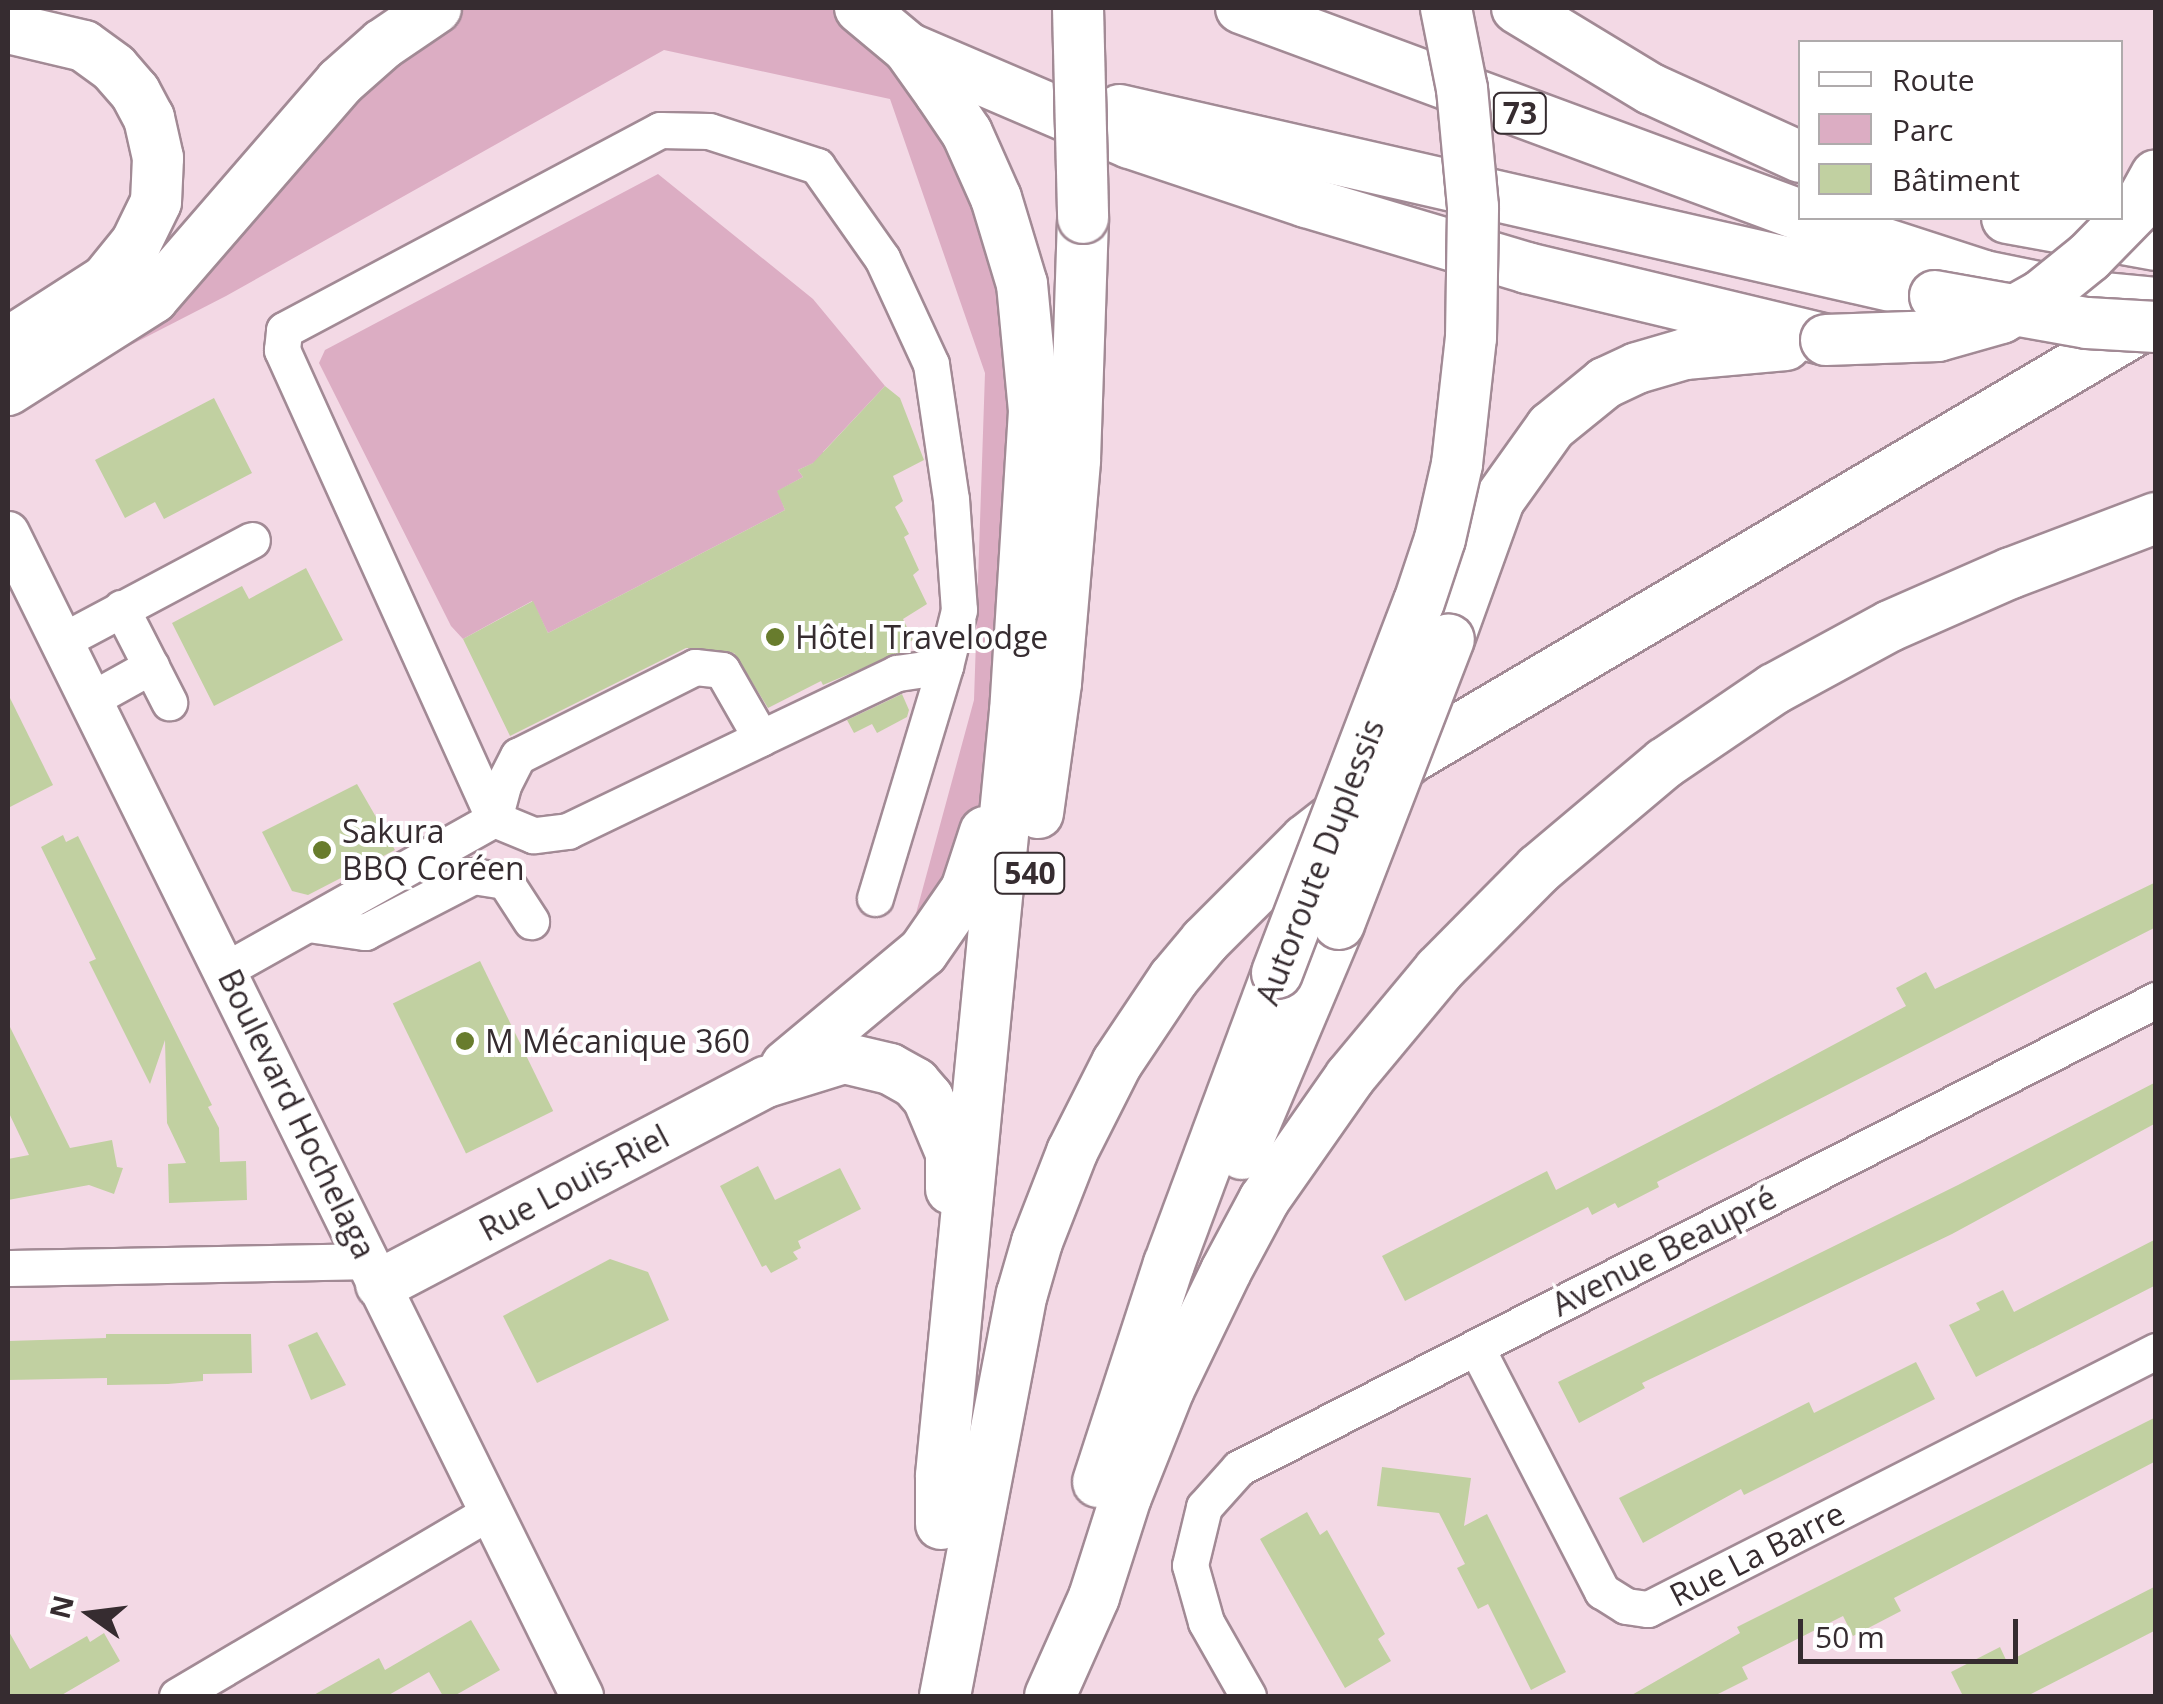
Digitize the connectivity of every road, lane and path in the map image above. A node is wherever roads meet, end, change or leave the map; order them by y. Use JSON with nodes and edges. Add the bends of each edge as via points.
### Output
{"nodes":[{"id":1,"x":436,"y":8,"type":"edge"},
{"id":2,"x":860,"y":8,"type":"edge"},
{"id":3,"x":1078,"y":8,"type":"edge"},
{"id":4,"x":1241,"y":8,"type":"edge"},
{"id":5,"x":1446,"y":8,"type":"edge"},
{"id":6,"x":1517,"y":8,"type":"edge"},
{"id":7,"x":8,"y":28,"type":"edge"},
{"id":8,"x":908,"y":48,"type":"junction"},
{"id":9,"x":1002,"y":88,"type":"junction"},
{"id":10,"x":1798,"y":156,"type":"edge"},
{"id":11,"x":2156,"y":175,"type":"edge"},
{"id":12,"x":1798,"y":214,"type":"edge"},
{"id":13,"x":1815,"y":220,"type":"edge"},
{"id":14,"x":2029,"y":223,"type":"edge"},
{"id":15,"x":2156,"y":245,"type":"edge"},
{"id":16,"x":72,"y":300,"type":"junction"},
{"id":17,"x":2156,"y":303,"type":"edge"},
{"id":18,"x":8,"y":304,"type":"edge"},
{"id":19,"x":2156,"y":318,"type":"edge"},
{"id":20,"x":2156,"y":326,"type":"edge"},
{"id":21,"x":1826,"y":340,"type":"junction"},
{"id":22,"x":8,"y":343,"type":"edge"},
{"id":23,"x":8,"y":390,"type":"edge"},
{"id":24,"x":2156,"y":518,"type":"edge"},
{"id":25,"x":8,"y":533,"type":"edge"},
{"id":26,"x":252,"y":540,"type":"dead end"},
{"id":27,"x":121,"y":608,"type":"junction"},
{"id":28,"x":62,"y":642,"type":"junction"},
{"id":29,"x":152,"y":666,"type":"junction"},
{"id":30,"x":946,"y":666,"type":"junction"},
{"id":31,"x":90,"y":700,"type":"junction"},
{"id":32,"x":169,"y":702,"type":"dead end"},
{"id":33,"x":1015,"y":711,"type":"junction"},
{"id":34,"x":762,"y":738,"type":"junction"},
{"id":35,"x":494,"y":818,"type":"junction"},
{"id":36,"x":875,"y":898,"type":"dead end"},
{"id":37,"x":531,"y":921,"type":"dead end"},
{"id":38,"x":308,"y":924,"type":"junction"},
{"id":39,"x":226,"y":970,"type":"junction"},
{"id":40,"x":2156,"y":1000,"type":"edge"},
{"id":41,"x":766,"y":1082,"type":"junction"},
{"id":42,"x":8,"y":1268,"type":"edge"},
{"id":43,"x":376,"y":1273,"type":"junction"},
{"id":44,"x":954,"y":1328,"type":"junction"},
{"id":45,"x":1476,"y":1347,"type":"junction"},
{"id":46,"x":2156,"y":1351,"type":"edge"},
{"id":47,"x":1119,"y":1422,"type":"junction"},
{"id":48,"x":489,"y":1512,"type":"junction"},
{"id":49,"x":941,"y":1524,"type":"junction"},
{"id":50,"x":177,"y":1696,"type":"edge"},
{"id":51,"x":582,"y":1696,"type":"edge"},
{"id":52,"x":936,"y":1696,"type":"edge"},
{"id":53,"x":945,"y":1696,"type":"edge"},
{"id":54,"x":1041,"y":1696,"type":"edge"},
{"id":55,"x":1050,"y":1696,"type":"edge"},
{"id":56,"x":1248,"y":1696,"type":"edge"}],
"edges":[{"from":1,"to":23,"type":"highway","via":[[340,82],[153,298]]},
{"from":2,"to":8,"type":"highway"},
{"from":3,"to":49,"type":"highway","number":"540","bridge":true,"via":[[1083,218],[1075,460],[1056,683]]},
{"from":4,"to":12,"type":"highway","number":"73"},
{"from":5,"to":47,"type":"highway","name":"Autoroute Duplessis","bridge":true,"via":[[1473,207],[1471,338],[1457,464],[1440,539],[1169,1264]]},
{"from":6,"to":10,"type":"highway","via":[[1651,89]]},
{"from":7,"to":16,"type":"highway","via":[[84,46],[114,68],[149,118],[158,158],[156,202],[136,244],[106,280]]},
{"from":8,"to":9,"type":"highway"},
{"from":8,"to":33,"type":"highway","via":[[968,133],[1022,284],[1034,411]]},
{"from":9,"to":20,"type":"highway","bridge":true,"via":[[1935,296],[2087,323]]},
{"from":9,"to":21,"type":"highway","via":[[1130,143],[1306,202],[1528,268]]},
{"from":11,"to":21,"type":"highway","bridge":true,"via":[[2139,206],[2088,257],[2001,318],[1938,336]]},
{"from":13,"to":17,"type":"highway","number":"73","via":[[1984,276]]},
{"from":14,"to":15,"type":"highway"},
{"from":16,"to":18,"type":"highway"},
{"from":16,"to":22,"type":"highway"},
{"from":19,"to":53,"type":"highway","via":[[1412,757],[1306,840],[1205,941],[1118,1063],[1036,1242]]},
{"from":21,"to":47,"type":"highway","bridge":true,"via":[[1685,354],[1604,383],[1552,427],[1499,500],[1287,1056]]},
{"from":24,"to":55,"type":"highway","via":[[1890,626],[1774,689],[1651,775],[1539,869],[1439,970],[1350,1077],[1264,1200],[1169,1389],[1094,1597]]},
{"from":25,"to":28,"type":"main road","name":"Boulevard Hochelaga"},
{"from":26,"to":27,"type":"street"},
{"from":27,"to":28,"type":"street"},
{"from":27,"to":29,"type":"street"},
{"from":28,"to":31,"type":"main road","name":"Boulevard Hochelaga"},
{"from":29,"to":31,"type":"street"},
{"from":29,"to":32,"type":"street"},
{"from":30,"to":34,"type":"street","via":[[896,673]]},
{"from":30,"to":35,"type":"street","via":[[960,610],[934,383],[882,258],[817,166],[709,131],[660,130],[284,330],[282,350],[300,398]]},
{"from":30,"to":36,"type":"street"},
{"from":31,"to":39,"type":"main road","name":"Boulevard Hochelaga"},
{"from":33,"to":41,"type":"highway","via":[[974,870],[947,923],[900,976]]},
{"from":33,"to":44,"type":"highway"},
{"from":34,"to":35,"type":"street","via":[[568,831],[532,835]]},
{"from":34,"to":35,"type":"street","via":[[722,670],[695,667],[518,756]]},
{"from":35,"to":38,"type":"street"},
{"from":37,"to":38,"type":"street","via":[[506,882],[473,876],[365,932]]},
{"from":38,"to":39,"type":"street"},
{"from":39,"to":43,"type":"main road","name":"Boulevard Hochelaga"},
{"from":40,"to":45,"type":"street","name":"Avenue Beaupré"},
{"from":41,"to":43,"type":"highway","name":"Rue Louis-Riel"},
{"from":41,"to":44,"type":"highway","via":[[844,1058],[890,1069],[928,1098],[950,1153]]},
{"from":42,"to":43,"type":"street","name":"Rue Louis-Riel"},
{"from":43,"to":48,"type":"main road","name":"Boulevard Hochelaga"},
{"from":44,"to":49,"type":"highway"},
{"from":45,"to":46,"type":"street","name":"Rue La Barre","via":[[1602,1592],[1648,1610]]},
{"from":45,"to":56,"type":"street","name":"Avenue Beaupré","via":[[1239,1468],[1220,1484],[1196,1526],[1190,1565],[1206,1622]]},
{"from":47,"to":54,"type":"highway","name":"Autoroute Duplessis","via":[[1066,1574]]},
{"from":48,"to":50,"type":"street"},
{"from":48,"to":51,"type":"main road","name":"Boulevard Hochelaga"},
{"from":49,"to":52,"type":"highway","number":"540"}]}
